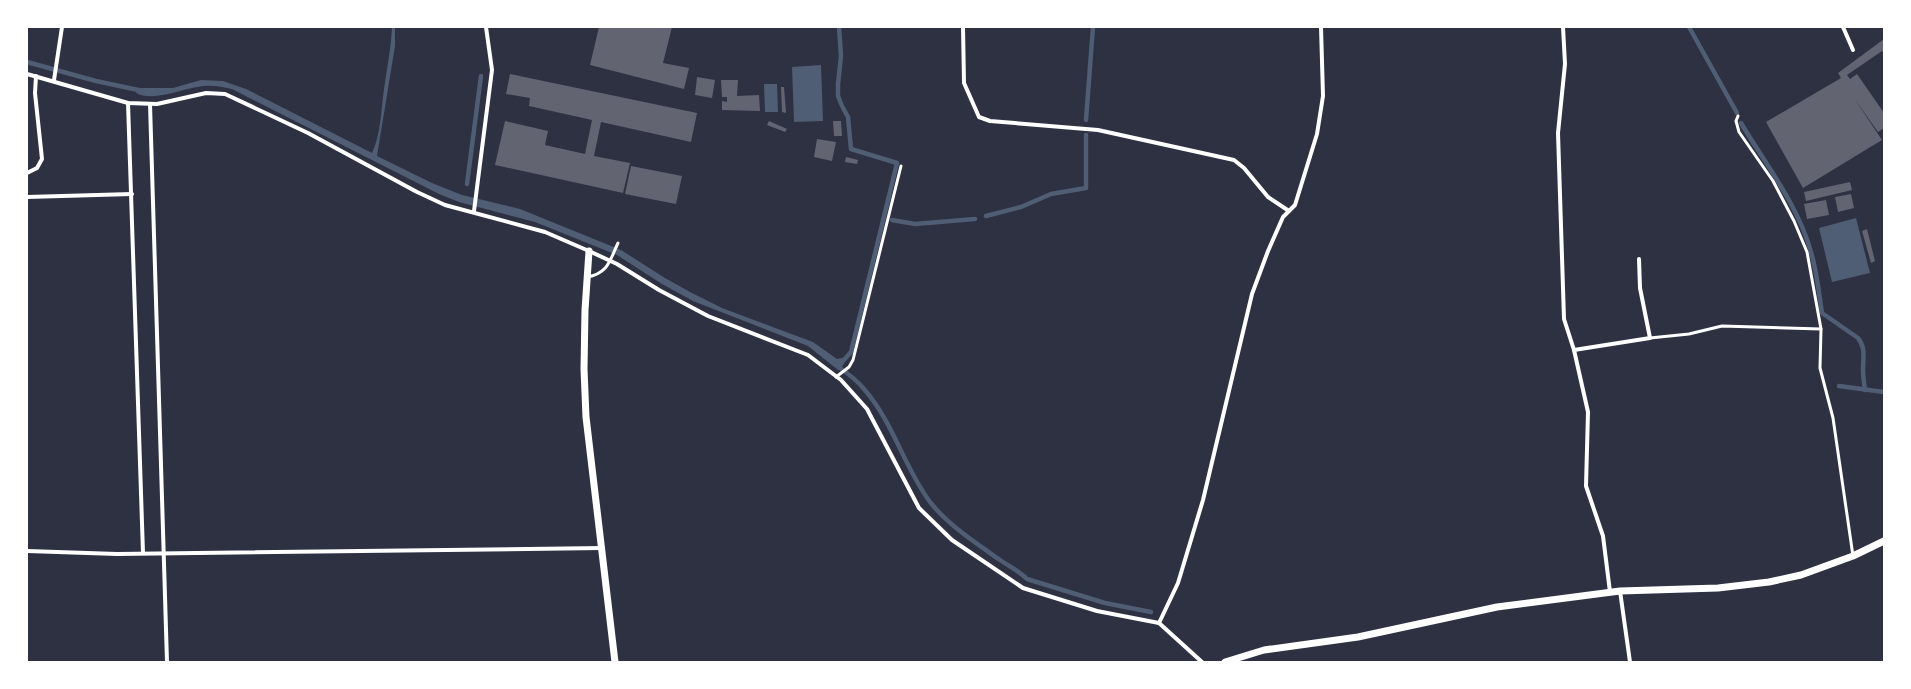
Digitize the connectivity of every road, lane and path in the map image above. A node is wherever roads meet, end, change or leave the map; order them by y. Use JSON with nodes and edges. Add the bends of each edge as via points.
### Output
{"nodes":[{"id":1,"x":62,"y":27,"type":"edge"},
{"id":2,"x":486,"y":27,"type":"edge"},
{"id":3,"x":963,"y":27,"type":"edge"},
{"id":4,"x":1321,"y":27,"type":"edge"},
{"id":5,"x":1563,"y":27,"type":"edge"},
{"id":6,"x":1843,"y":27,"type":"edge"},
{"id":7,"x":1853,"y":50,"type":"dead end"},
{"id":8,"x":27,"y":74,"type":"edge"},
{"id":9,"x":36,"y":76,"type":"junction"},
{"id":10,"x":54,"y":80,"type":"junction"},
{"id":11,"x":128,"y":103,"type":"junction"},
{"id":12,"x":150,"y":104,"type":"junction"},
{"id":13,"x":1738,"y":116,"type":"dead end"},
{"id":14,"x":902,"y":166,"type":"dead end"},
{"id":15,"x":27,"y":173,"type":"edge"},
{"id":16,"x":132,"y":194,"type":"junction"},
{"id":17,"x":27,"y":197,"type":"edge"},
{"id":18,"x":474,"y":212,"type":"junction"},
{"id":19,"x":1289,"y":212,"type":"junction"},
{"id":20,"x":618,"y":243,"type":"dead end"},
{"id":21,"x":589,"y":251,"type":"junction"},
{"id":22,"x":1639,"y":259,"type":"dead end"},
{"id":23,"x":610,"y":261,"type":"junction"},
{"id":24,"x":588,"y":277,"type":"junction"},
{"id":25,"x":1821,"y":329,"type":"junction"},
{"id":26,"x":1650,"y":338,"type":"junction"},
{"id":27,"x":1574,"y":350,"type":"junction"},
{"id":28,"x":836,"y":377,"type":"junction"},
{"id":29,"x":1884,"y":541,"type":"edge"},
{"id":30,"x":602,"y":548,"type":"junction"},
{"id":31,"x":27,"y":551,"type":"edge"},
{"id":32,"x":164,"y":553,"type":"junction"},
{"id":33,"x":143,"y":554,"type":"junction"},
{"id":34,"x":1853,"y":556,"type":"junction"},
{"id":35,"x":1620,"y":591,"type":"junction"},
{"id":36,"x":1610,"y":592,"type":"junction"},
{"id":37,"x":1159,"y":623,"type":"junction"},
{"id":38,"x":1241,"y":659,"type":"edge"},
{"id":39,"x":167,"y":662,"type":"edge"},
{"id":40,"x":615,"y":662,"type":"edge"},
{"id":41,"x":1202,"y":662,"type":"edge"},
{"id":42,"x":1225,"y":662,"type":"edge"},
{"id":43,"x":1630,"y":662,"type":"edge"}],
"edges":[{"from":1,"to":10,"type":"street"},
{"from":2,"to":18,"type":"street","via":[[492,70]]},
{"from":3,"to":19,"type":"street","via":[[964,83],[979,117],[990,121],[1098,130],[1234,160],[1268,197]]},
{"from":4,"to":19,"type":"street","via":[[1323,96],[1317,134],[1295,205]]},
{"from":5,"to":27,"type":"street","via":[[1565,64],[1558,133],[1562,281],[1564,319]]},
{"from":6,"to":7,"type":"street"},
{"from":8,"to":9,"type":"street"},
{"from":9,"to":10,"type":"street"},
{"from":9,"to":15,"type":"street","via":[[35,93],[42,159],[38,168]]},
{"from":10,"to":11,"type":"street"},
{"from":11,"to":12,"type":"street"},
{"from":11,"to":16,"type":"street"},
{"from":12,"to":18,"type":"street","via":[[206,93],[225,94],[308,133],[417,192],[446,205]]},
{"from":12,"to":32,"type":"street"},
{"from":13,"to":25,"type":"lane","via":[[1736,121],[1739,132],[1773,181],[1807,252]]},
{"from":14,"to":28,"type":"lane","via":[[853,360]]},
{"from":16,"to":17,"type":"street"},
{"from":16,"to":33,"type":"street"},
{"from":18,"to":21,"type":"street","via":[[545,232]]},
{"from":19,"to":37,"type":"street","via":[[1283,217],[1252,294],[1203,500],[1178,583]]},
{"from":20,"to":23,"type":"lane"},
{"from":21,"to":23,"type":"street"},
{"from":21,"to":24,"type":"street"},
{"from":22,"to":26,"type":"street","via":[[1640,288]]},
{"from":23,"to":24,"type":"lane","via":[[599,275]]},
{"from":23,"to":28,"type":"street","via":[[708,316],[808,355]]},
{"from":24,"to":30,"type":"street","via":[[584,377],[591,468]]},
{"from":25,"to":26,"type":"lane","via":[[1722,326],[1689,334]]},
{"from":25,"to":34,"type":"lane","via":[[1820,368],[1833,418]]},
{"from":26,"to":27,"type":"street"},
{"from":27,"to":36,"type":"street","via":[[1588,412],[1586,486],[1603,536]]},
{"from":28,"to":37,"type":"street","via":[[867,409],[919,508],[952,540],[1023,588],[1097,611]]},
{"from":29,"to":34,"type":"street"},
{"from":30,"to":32,"type":"street"},
{"from":30,"to":40,"type":"street"},
{"from":31,"to":33,"type":"street"},
{"from":32,"to":33,"type":"street"},
{"from":32,"to":39,"type":"street"},
{"from":34,"to":35,"type":"street","via":[[1801,575],[1769,582],[1718,588]]},
{"from":35,"to":36,"type":"street"},
{"from":35,"to":43,"type":"street"},
{"from":36,"to":38,"type":"street","via":[[1497,607],[1358,637],[1264,650]]},
{"from":37,"to":41,"type":"street"},
{"from":38,"to":42,"type":"street"}]}
